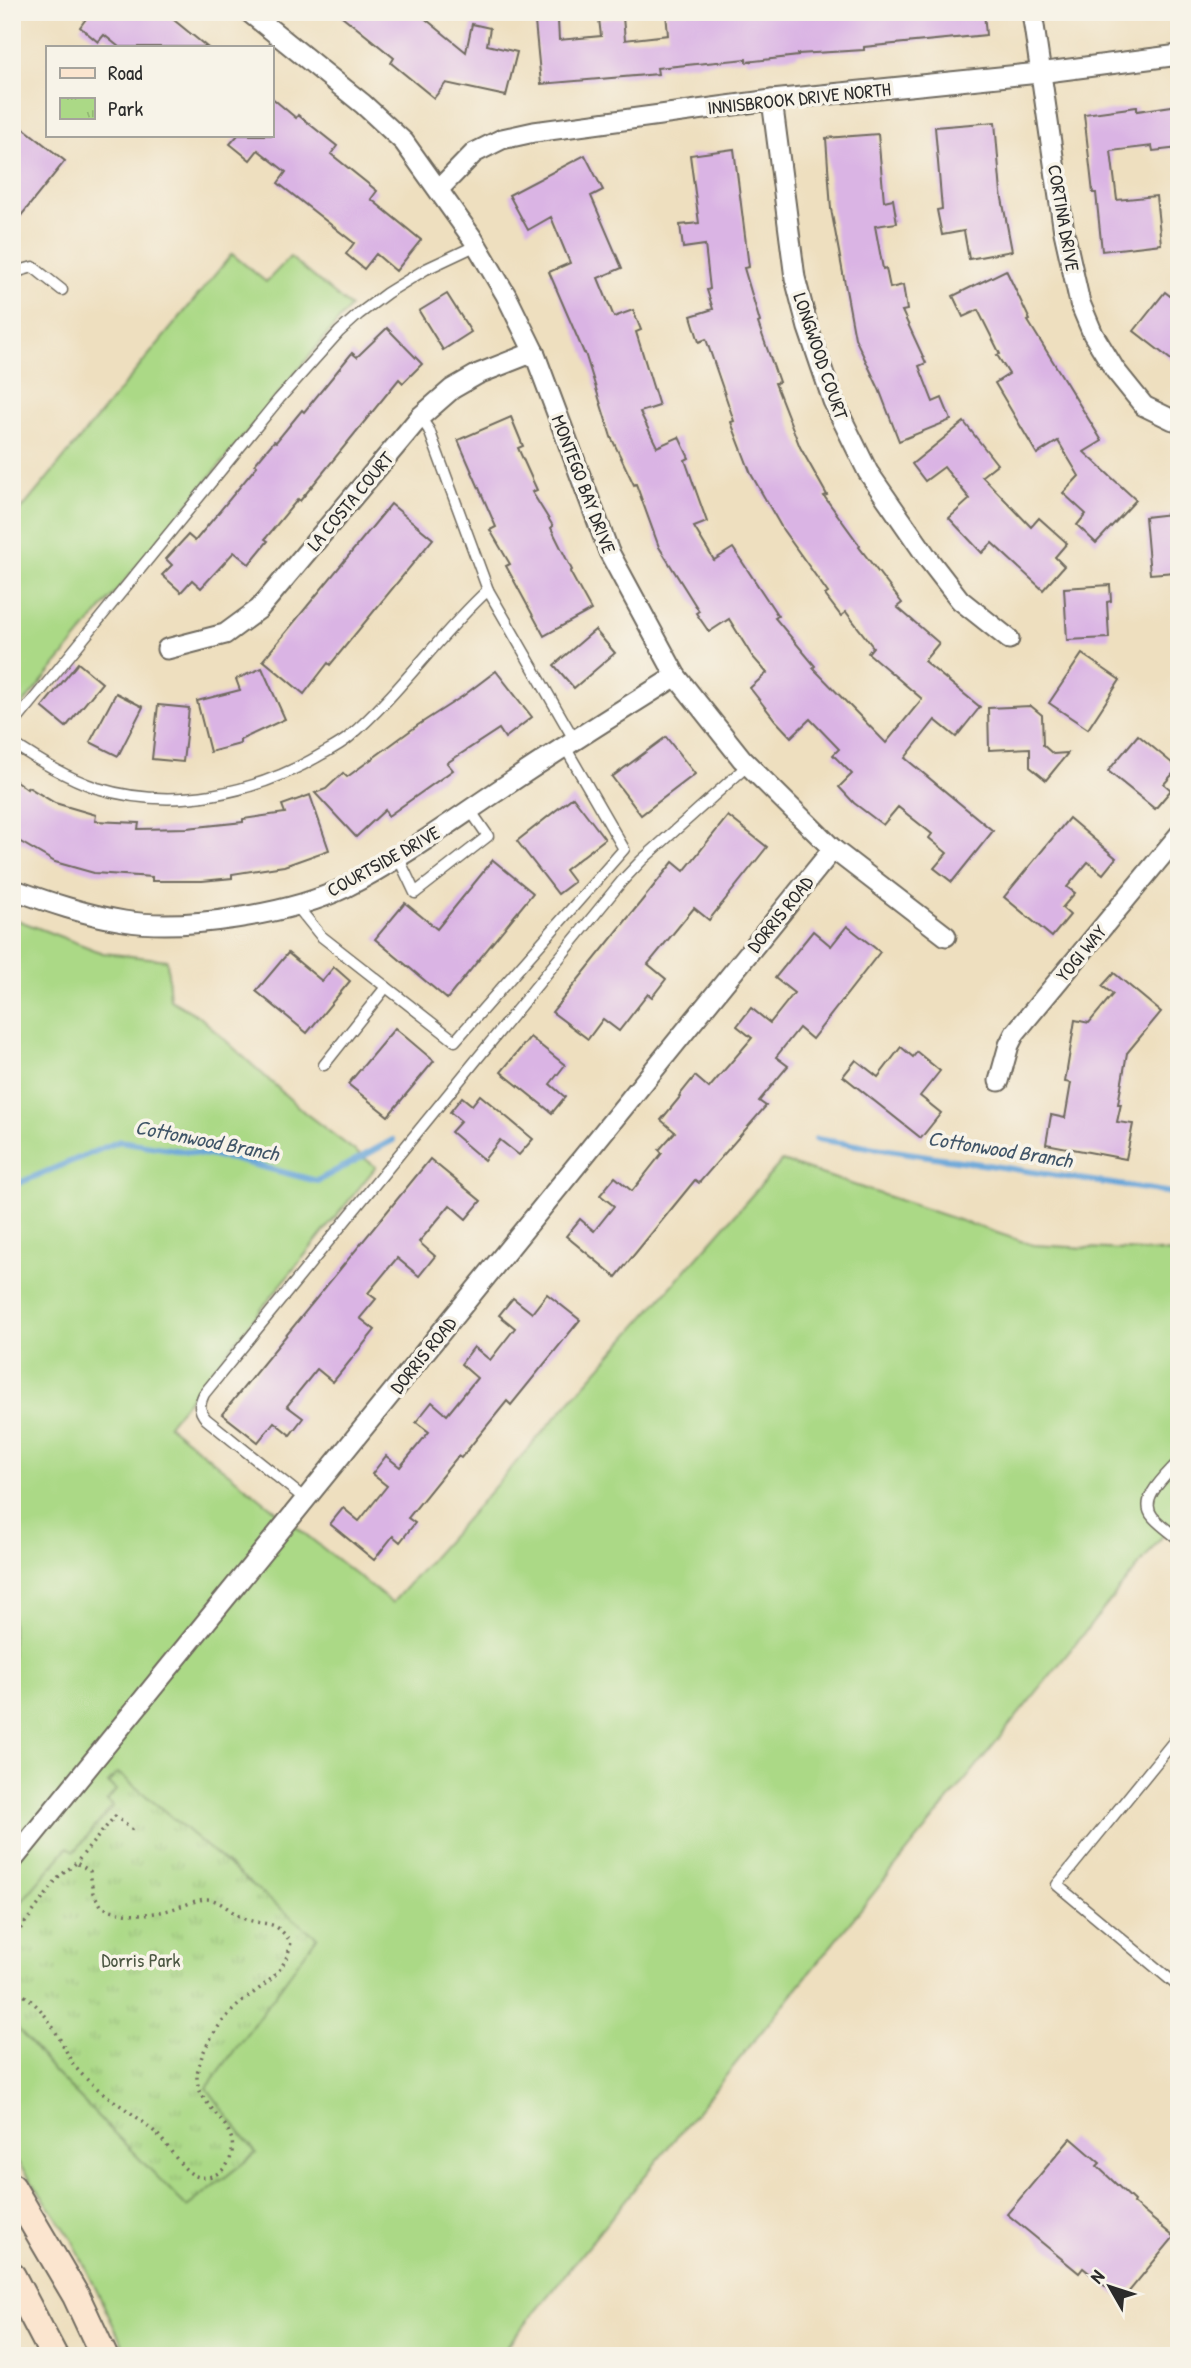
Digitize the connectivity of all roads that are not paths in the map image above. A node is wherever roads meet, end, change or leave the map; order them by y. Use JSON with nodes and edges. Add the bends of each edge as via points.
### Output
{"nodes":[{"id":1,"x":249,"y":12,"type":"edge"},
{"id":2,"x":1032,"y":12,"type":"edge"},
{"id":3,"x":1179,"y":55,"type":"edge"},
{"id":4,"x":1039,"y":73,"type":"junction"},
{"id":5,"x":772,"y":100,"type":"junction"},
{"id":6,"x":439,"y":189,"type":"junction"},
{"id":7,"x":477,"y":244,"type":"junction"},
{"id":8,"x":12,"y":273,"type":"edge"},
{"id":9,"x":62,"y":290,"type":"dead end"},
{"id":10,"x":534,"y":352,"type":"junction"},
{"id":11,"x":420,"y":417,"type":"junction"},
{"id":12,"x":1179,"y":419,"type":"edge"},
{"id":13,"x":488,"y":590,"type":"junction"},
{"id":14,"x":1009,"y":639,"type":"dead end"},
{"id":15,"x":167,"y":649,"type":"dead end"},
{"id":16,"x":676,"y":676,"type":"junction"},
{"id":17,"x":12,"y":726,"type":"edge"},
{"id":18,"x":12,"y":743,"type":"edge"},
{"id":19,"x":570,"y":744,"type":"junction"},
{"id":20,"x":747,"y":765,"type":"junction"},
{"id":21,"x":470,"y":810,"type":"junction"},
{"id":22,"x":1179,"y":835,"type":"edge"},
{"id":23,"x":833,"y":849,"type":"junction"},
{"id":24,"x":398,"y":857,"type":"junction"},
{"id":25,"x":12,"y":889,"type":"edge"},
{"id":26,"x":295,"y":905,"type":"junction"},
{"id":27,"x":946,"y":936,"type":"dead end"},
{"id":28,"x":386,"y":987,"type":"junction"},
{"id":29,"x":324,"y":1065,"type":"dead end"},
{"id":30,"x":999,"y":1081,"type":"dead end"},
{"id":31,"x":1179,"y":1461,"type":"edge"},
{"id":32,"x":305,"y":1499,"type":"junction"},
{"id":33,"x":1179,"y":1539,"type":"edge"},
{"id":34,"x":1179,"y":1735,"type":"edge"},
{"id":35,"x":12,"y":1861,"type":"edge"},
{"id":36,"x":1179,"y":1987,"type":"edge"},
{"id":37,"x":12,"y":2187,"type":"edge"},
{"id":38,"x":12,"y":2276,"type":"edge"},
{"id":39,"x":54,"y":2356,"type":"edge"},
{"id":40,"x":104,"y":2356,"type":"edge"}],
"edges":[{"from":1,"to":6,"type":"street","name":"MONTEGO BAY DRIVE","via":[[404,142]]},
{"from":2,"to":4,"type":"street","name":"CORTINA DRIVE"},
{"from":3,"to":4,"type":"street","name":"INNISBROOK DRIVE NORTH"},
{"from":4,"to":5,"type":"street","name":"INNISBROOK DRIVE NORTH"},
{"from":4,"to":12,"type":"street","name":"CORTINA DRIVE","via":[[1080,303],[1115,370],[1144,406]]},
{"from":5,"to":6,"type":"street","name":"INNISBROOK DRIVE NORTH","via":[[502,139],[474,153]]},
{"from":5,"to":14,"type":"street","name":"LONGWOOD COURT","via":[[795,278],[833,401],[868,472],[929,561],[960,600]]},
{"from":6,"to":7,"type":"street","name":"MONTEGO BAY DRIVE"},
{"from":7,"to":10,"type":"street","name":"MONTEGO BAY DRIVE"},
{"from":7,"to":17,"type":"lane","via":[[387,293],[339,332]]},
{"from":8,"to":9,"type":"lane","via":[[33,267]]},
{"from":10,"to":11,"type":"street","name":"LA COSTA COURT","via":[[478,374]]},
{"from":10,"to":16,"type":"street","name":"MONTEGO BAY DRIVE","via":[[608,552]]},
{"from":11,"to":13,"type":"lane","via":[[429,430]]},
{"from":11,"to":15,"type":"street","name":"LA COSTA COURT","via":[[259,609],[225,634]]},
{"from":13,"to":18,"type":"lane","via":[[460,615],[384,705],[346,740],[268,782],[217,795],[131,795],[96,788],[66,775]]},
{"from":13,"to":19,"type":"lane"},
{"from":16,"to":19,"type":"street","name":"COURTSIDE DRIVE"},
{"from":16,"to":20,"type":"street","name":"MONTEGO BAY DRIVE"},
{"from":19,"to":21,"type":"street","name":"COURTSIDE DRIVE"},
{"from":19,"to":28,"type":"lane","via":[[624,849],[455,1041]]},
{"from":20,"to":23,"type":"street","name":"MONTEGO BAY DRIVE"},
{"from":20,"to":32,"type":"lane","via":[[621,881],[204,1394],[199,1405],[206,1419]]},
{"from":21,"to":24,"type":"street","name":"COURTSIDE DRIVE"},
{"from":21,"to":24,"type":"lane","via":[[488,836],[415,892]]},
{"from":22,"to":30,"type":"street","name":"YOGI WAY","via":[[1015,1033]]},
{"from":23,"to":27,"type":"street","name":"MONTEGO BAY DRIVE"},
{"from":23,"to":32,"type":"street","name":"DORRIS ROAD"},
{"from":24,"to":26,"type":"street","name":"COURTSIDE DRIVE","via":[[344,888]]},
{"from":25,"to":26,"type":"street","name":"COURTSIDE DRIVE","via":[[57,906],[125,922],[198,924]]},
{"from":26,"to":28,"type":"lane","via":[[321,936]]},
{"from":28,"to":29,"type":"lane"},
{"from":31,"to":33,"type":"lane","via":[[1147,1507],[1151,1516]]},
{"from":32,"to":35,"type":"street","name":"DORRIS ROAD"},
{"from":34,"to":36,"type":"lane","via":[[1057,1885]]},
{"from":37,"to":40,"type":"main road","via":[[76,2296]]},
{"from":38,"to":39,"type":"main road"}]}
